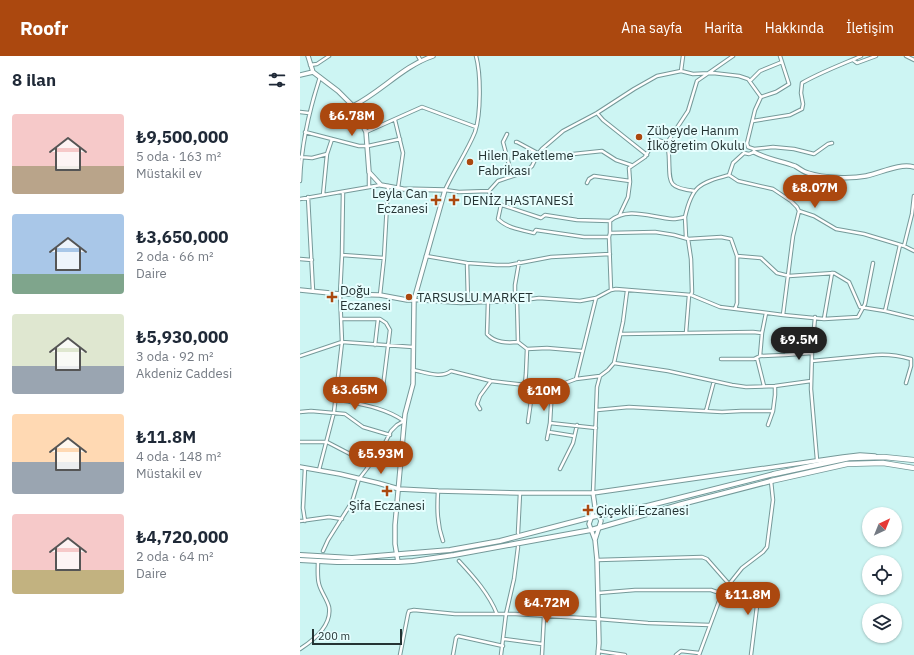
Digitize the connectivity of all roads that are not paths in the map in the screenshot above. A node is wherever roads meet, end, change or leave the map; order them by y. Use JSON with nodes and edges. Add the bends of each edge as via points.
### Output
{"nodes":[{"id":1,"x":308,"y":56,"type":"edge"},
{"id":2,"x":329,"y":56,"type":"edge"},
{"id":3,"x":418,"y":56,"type":"edge"},
{"id":4,"x":433,"y":56,"type":"edge"},
{"id":5,"x":476,"y":56,"type":"edge"},
{"id":6,"x":683,"y":56,"type":"edge"},
{"id":7,"x":733,"y":56,"type":"edge"},
{"id":8,"x":780,"y":56,"type":"edge"},
{"id":9,"x":861,"y":56,"type":"edge"},
{"id":10,"x":876,"y":56,"type":"edge"},
{"id":11,"x":906,"y":56,"type":"edge"},
{"id":12,"x":853,"y":60,"type":"junction"},
{"id":13,"x":914,"y":60,"type":"edge"},
{"id":14,"x":422,"y":61,"type":"junction"},
{"id":15,"x":782,"y":62,"type":"junction"},
{"id":16,"x":310,"y":65,"type":"junction"},
{"id":17,"x":681,"y":71,"type":"junction"},
{"id":18,"x":313,"y":72,"type":"junction"},
{"id":19,"x":708,"y":74,"type":"junction"},
{"id":20,"x":300,"y":75,"type":"edge"},
{"id":21,"x":321,"y":77,"type":"junction"},
{"id":22,"x":750,"y":81,"type":"junction"},
{"id":23,"x":761,"y":97,"type":"junction"},
{"id":24,"x":353,"y":106,"type":"junction"},
{"id":25,"x":300,"y":112,"type":"edge"},
{"id":26,"x":309,"y":113,"type":"junction"},
{"id":27,"x":596,"y":113,"type":"junction"},
{"id":28,"x":395,"y":120,"type":"junction"},
{"id":29,"x":753,"y":121,"type":"junction"},
{"id":30,"x":476,"y":127,"type":"junction"},
{"id":31,"x":305,"y":132,"type":"junction"},
{"id":32,"x":366,"y":132,"type":"junction"},
{"id":33,"x":507,"y":134,"type":"dead end"},
{"id":34,"x":332,"y":139,"type":"junction"},
{"id":35,"x":400,"y":139,"type":"junction"},
{"id":36,"x":516,"y":142,"type":"dead end"},
{"id":37,"x":667,"y":143,"type":"junction"},
{"id":38,"x":832,"y":143,"type":"dead end"},
{"id":39,"x":368,"y":146,"type":"junction"},
{"id":40,"x":754,"y":151,"type":"junction"},
{"id":41,"x":327,"y":154,"type":"junction"},
{"id":42,"x":538,"y":154,"type":"junction"},
{"id":43,"x":647,"y":155,"type":"junction"},
{"id":44,"x":300,"y":157,"type":"edge"},
{"id":45,"x":632,"y":165,"type":"junction"},
{"id":46,"x":914,"y":167,"type":"edge"},
{"id":47,"x":300,"y":172,"type":"edge"},
{"id":48,"x":369,"y":172,"type":"junction"},
{"id":49,"x":729,"y":175,"type":"junction"},
{"id":50,"x":512,"y":176,"type":"junction"},
{"id":51,"x":300,"y":180,"type":"edge"},
{"id":52,"x":630,"y":181,"type":"junction"},
{"id":53,"x":587,"y":183,"type":"dead end"},
{"id":54,"x":381,"y":185,"type":"junction"},
{"id":55,"x":369,"y":186,"type":"junction"},
{"id":56,"x":388,"y":186,"type":"junction"},
{"id":57,"x":398,"y":188,"type":"junction"},
{"id":58,"x":445,"y":190,"type":"junction"},
{"id":59,"x":489,"y":191,"type":"junction"},
{"id":60,"x":695,"y":191,"type":"junction"},
{"id":61,"x":343,"y":192,"type":"junction"},
{"id":62,"x":323,"y":195,"type":"junction"},
{"id":63,"x":914,"y":196,"type":"edge"},
{"id":64,"x":308,"y":197,"type":"junction"},
{"id":65,"x":300,"y":199,"type":"edge"},
{"id":66,"x":501,"y":204,"type":"junction"},
{"id":67,"x":799,"y":211,"type":"junction"},
{"id":68,"x":619,"y":216,"type":"junction"},
{"id":69,"x":686,"y":217,"type":"junction"},
{"id":70,"x":610,"y":221,"type":"junction"},
{"id":71,"x":610,"y":233,"type":"junction"},
{"id":72,"x":609,"y":237,"type":"junction"},
{"id":73,"x":688,"y":239,"type":"junction"},
{"id":74,"x":900,"y":245,"type":"junction"},
{"id":75,"x":904,"y":246,"type":"junction"},
{"id":76,"x":914,"y":251,"type":"edge"},
{"id":77,"x":610,"y":254,"type":"junction"},
{"id":78,"x":342,"y":255,"type":"junction"},
{"id":79,"x":426,"y":256,"type":"junction"},
{"id":80,"x":737,"y":256,"type":"junction"},
{"id":81,"x":384,"y":258,"type":"junction"},
{"id":82,"x":300,"y":259,"type":"edge"},
{"id":83,"x":312,"y":260,"type":"junction"},
{"id":84,"x":519,"y":262,"type":"junction"},
{"id":85,"x":467,"y":263,"type":"junction"},
{"id":86,"x":873,"y":263,"type":"dead end"},
{"id":87,"x":832,"y":274,"type":"junction"},
{"id":88,"x":787,"y":275,"type":"junction"},
{"id":89,"x":300,"y":290,"type":"edge"},
{"id":90,"x":611,"y":290,"type":"junction"},
{"id":91,"x":314,"y":291,"type":"junction"},
{"id":92,"x":627,"y":291,"type":"junction"},
{"id":93,"x":340,"y":294,"type":"junction"},
{"id":94,"x":380,"y":295,"type":"junction"},
{"id":95,"x":690,"y":295,"type":"junction"},
{"id":96,"x":596,"y":298,"type":"junction"},
{"id":97,"x":414,"y":300,"type":"junction"},
{"id":98,"x":516,"y":301,"type":"junction"},
{"id":99,"x":468,"y":302,"type":"junction"},
{"id":100,"x":488,"y":302,"type":"junction"},
{"id":101,"x":863,"y":308,"type":"junction"},
{"id":102,"x":735,"y":309,"type":"junction"},
{"id":103,"x":885,"y":311,"type":"junction"},
{"id":104,"x":766,"y":313,"type":"junction"},
{"id":105,"x":783,"y":315,"type":"junction"},
{"id":106,"x":815,"y":317,"type":"junction"},
{"id":107,"x":914,"y":318,"type":"edge"},
{"id":108,"x":342,"y":319,"type":"junction"},
{"id":109,"x":378,"y":319,"type":"junction"},
{"id":110,"x":824,"y":319,"type":"junction"},
{"id":111,"x":686,"y":333,"type":"junction"},
{"id":112,"x":762,"y":333,"type":"junction"},
{"id":113,"x":621,"y":334,"type":"junction"},
{"id":114,"x":342,"y":342,"type":"junction"},
{"id":115,"x":518,"y":342,"type":"junction"},
{"id":116,"x":375,"y":344,"type":"junction"},
{"id":117,"x":389,"y":346,"type":"junction"},
{"id":118,"x":413,"y":347,"type":"junction"},
{"id":119,"x":527,"y":349,"type":"junction"},
{"id":120,"x":582,"y":351,"type":"junction"},
{"id":121,"x":812,"y":353,"type":"junction"},
{"id":122,"x":300,"y":356,"type":"edge"},
{"id":123,"x":760,"y":356,"type":"junction"},
{"id":124,"x":757,"y":358,"type":"junction"},
{"id":125,"x":721,"y":359,"type":"dead end"},
{"id":126,"x":812,"y":361,"type":"junction"},
{"id":127,"x":614,"y":363,"type":"junction"},
{"id":128,"x":413,"y":370,"type":"junction"},
{"id":129,"x":600,"y":376,"type":"junction"},
{"id":130,"x":576,"y":379,"type":"junction"},
{"id":131,"x":491,"y":381,"type":"junction"},
{"id":132,"x":714,"y":381,"type":"junction"},
{"id":133,"x":811,"y":381,"type":"junction"},
{"id":134,"x":906,"y":383,"type":"dead end"},
{"id":135,"x":525,"y":384,"type":"junction"},
{"id":136,"x":533,"y":386,"type":"junction"},
{"id":137,"x":764,"y":386,"type":"junction"},
{"id":138,"x":775,"y":386,"type":"junction"},
{"id":139,"x":383,"y":387,"type":"dead end"},
{"id":140,"x":552,"y":388,"type":"junction"},
{"id":141,"x":336,"y":399,"type":"junction"},
{"id":142,"x":480,"y":409,"type":"dead end"},
{"id":143,"x":597,"y":410,"type":"junction"},
{"id":144,"x":706,"y":411,"type":"junction"},
{"id":145,"x":773,"y":411,"type":"junction"},
{"id":146,"x":300,"y":412,"type":"edge"},
{"id":147,"x":334,"y":412,"type":"junction"},
{"id":148,"x":404,"y":421,"type":"junction"},
{"id":149,"x":528,"y":422,"type":"dead end"},
{"id":150,"x":550,"y":422,"type":"junction"},
{"id":151,"x":577,"y":425,"type":"junction"},
{"id":152,"x":768,"y":425,"type":"dead end"},
{"id":153,"x":596,"y":428,"type":"junction"},
{"id":154,"x":549,"y":432,"type":"junction"},
{"id":155,"x":390,"y":435,"type":"junction"},
{"id":156,"x":574,"y":436,"type":"junction"},
{"id":157,"x":547,"y":438,"type":"dead end"},
{"id":158,"x":300,"y":442,"type":"edge"},
{"id":159,"x":327,"y":442,"type":"junction"},
{"id":160,"x":878,"y":457,"type":"junction"},
{"id":161,"x":817,"y":460,"type":"junction"},
{"id":162,"x":914,"y":460,"type":"edge"},
{"id":163,"x":368,"y":466,"type":"junction"},
{"id":164,"x":300,"y":467,"type":"edge"},
{"id":165,"x":305,"y":468,"type":"junction"},
{"id":166,"x":914,"y":468,"type":"edge"},
{"id":167,"x":560,"y":469,"type":"dead end"},
{"id":168,"x":319,"y":470,"type":"junction"},
{"id":169,"x":774,"y":474,"type":"joint"},
{"id":170,"x":358,"y":479,"type":"junction"},
{"id":171,"x":771,"y":481,"type":"junction"},
{"id":172,"x":398,"y":489,"type":"junction"},
{"id":173,"x":438,"y":491,"type":"junction"},
{"id":174,"x":520,"y":493,"type":"junction"},
{"id":175,"x":593,"y":493,"type":"junction"},
{"id":176,"x":595,"y":507,"type":"junction"},
{"id":177,"x":600,"y":516,"type":"junction"},
{"id":178,"x":592,"y":517,"type":"junction"},
{"id":179,"x":342,"y":519,"type":"junction"},
{"id":180,"x":300,"y":521,"type":"edge"},
{"id":181,"x":305,"y":521,"type":"junction"},
{"id":182,"x":600,"y":528,"type":"junction"},
{"id":183,"x":591,"y":530,"type":"junction"},
{"id":184,"x":518,"y":533,"type":"dead end"},
{"id":185,"x":595,"y":540,"type":"junction"},
{"id":186,"x":443,"y":541,"type":"dead end"},
{"id":187,"x":518,"y":547,"type":"dead end"},
{"id":188,"x":323,"y":551,"type":"dead end"},
{"id":189,"x":300,"y":555,"type":"edge"},
{"id":190,"x":397,"y":555,"type":"junction"},
{"id":191,"x":300,"y":560,"type":"edge"},
{"id":192,"x":597,"y":560,"type":"junction"},
{"id":193,"x":318,"y":561,"type":"junction"},
{"id":194,"x":459,"y":561,"type":"dead end"},
{"id":195,"x":398,"y":562,"type":"junction"},
{"id":196,"x":729,"y":584,"type":"junction"},
{"id":197,"x":598,"y":593,"type":"junction"},
{"id":198,"x":722,"y":593,"type":"junction"},
{"id":199,"x":497,"y":614,"type":"junction"},
{"id":200,"x":506,"y":614,"type":"junction"},
{"id":201,"x":544,"y":616,"type":"junction"},
{"id":202,"x":598,"y":619,"type":"junction"},
{"id":203,"x":710,"y":625,"type":"junction"},
{"id":204,"x":504,"y":639,"type":"junction"},
{"id":205,"x":309,"y":643,"type":"junction"},
{"id":206,"x":542,"y":644,"type":"junction"},
{"id":207,"x":300,"y":645,"type":"edge"},
{"id":208,"x":502,"y":646,"type":"junction"},
{"id":209,"x":300,"y":649,"type":"edge"},
{"id":210,"x":598,"y":653,"type":"edge"},
{"id":211,"x":699,"y":654,"type":"edge"},
{"id":212,"x":400,"y":655,"type":"edge"},
{"id":213,"x":453,"y":655,"type":"edge"},
{"id":214,"x":501,"y":655,"type":"edge"},
{"id":215,"x":542,"y":655,"type":"edge"},
{"id":216,"x":625,"y":655,"type":"edge"},
{"id":217,"x":676,"y":655,"type":"edge"},
{"id":218,"x":751,"y":655,"type":"edge"}],
"edges":[{"from":1,"to":16,"type":"street"},
{"from":2,"to":16,"type":"street","via":[[317,64]]},
{"from":3,"to":14,"type":"street"},
{"from":4,"to":14,"type":"street"},
{"from":5,"to":30,"type":"street","via":[[479,82]]},
{"from":6,"to":17,"type":"street"},
{"from":7,"to":19,"type":"street"},
{"from":8,"to":15,"type":"street"},
{"from":9,"to":12,"type":"street"},
{"from":10,"to":12,"type":"street","via":[[860,63]]},
{"from":11,"to":13,"type":"street"},
{"from":12,"to":29,"type":"street","via":[[802,83],[802,109],[790,115]]},
{"from":14,"to":24,"type":"street"},
{"from":15,"to":22,"type":"street","via":[[760,71]]},
{"from":15,"to":23,"type":"street","via":[[789,84]]},
{"from":16,"to":18,"type":"street"},
{"from":17,"to":19,"type":"street"},
{"from":17,"to":27,"type":"street","via":[[657,76]]},
{"from":18,"to":20,"type":"street"},
{"from":18,"to":21,"type":"street"},
{"from":19,"to":22,"type":"street","via":[[739,76]]},
{"from":19,"to":37,"type":"street","via":[[696,84],[688,111]]},
{"from":21,"to":24,"type":"street"},
{"from":21,"to":26,"type":"street"},
{"from":22,"to":23,"type":"street"},
{"from":23,"to":29,"type":"street"},
{"from":24,"to":32,"type":"street"},
{"from":25,"to":26,"type":"street"},
{"from":26,"to":31,"type":"street"},
{"from":27,"to":42,"type":"street","via":[[557,136]]},
{"from":27,"to":43,"type":"street"},
{"from":28,"to":30,"type":"street","via":[[422,107]]},
{"from":28,"to":32,"type":"street"},
{"from":28,"to":35,"type":"street"},
{"from":29,"to":40,"type":"street","via":[[747,143]]},
{"from":30,"to":58,"type":"street"},
{"from":31,"to":34,"type":"street"},
{"from":31,"to":44,"type":"street"},
{"from":32,"to":39,"type":"street"},
{"from":33,"to":50,"type":"street","via":[[503,142]]},
{"from":34,"to":39,"type":"street"},
{"from":34,"to":41,"type":"street"},
{"from":35,"to":39,"type":"street"},
{"from":35,"to":57,"type":"street","via":[[403,153]]},
{"from":36,"to":42,"type":"street"},
{"from":37,"to":43,"type":"street","via":[[658,140]]},
{"from":37,"to":60,"type":"street","via":[[671,181],[681,189]]},
{"from":38,"to":40,"type":"street","via":[[814,154],[773,147]]},
{"from":39,"to":48,"type":"street"},
{"from":40,"to":46,"type":"street","via":[[803,172],[829,177],[857,178],[905,166]]},
{"from":40,"to":49,"type":"street","via":[[744,153],[738,158],[733,163]]},
{"from":41,"to":44,"type":"street","via":[[312,158]]},
{"from":41,"to":62,"type":"street"},
{"from":42,"to":45,"type":"street","via":[[545,157],[602,151],[616,160]]},
{"from":42,"to":50,"type":"street","via":[[532,166],[525,172]]},
{"from":43,"to":45,"type":"street"},
{"from":44,"to":47,"type":"street"},
{"from":45,"to":52,"type":"street","via":[[628,172]]},
{"from":47,"to":51,"type":"street"},
{"from":48,"to":54,"type":"street"},
{"from":48,"to":55,"type":"street"},
{"from":49,"to":60,"type":"street","via":[[706,181]]},
{"from":49,"to":67,"type":"street","via":[[738,181],[773,189],[791,201]]},
{"from":50,"to":59,"type":"street","via":[[498,181]]},
{"from":52,"to":53,"type":"street","via":[[594,176]]},
{"from":52,"to":68,"type":"street","via":[[626,203]]},
{"from":54,"to":55,"type":"street"},
{"from":54,"to":56,"type":"street"},
{"from":55,"to":61,"type":"street"},
{"from":56,"to":57,"type":"street"},
{"from":56,"to":81,"type":"street"},
{"from":57,"to":58,"type":"street"},
{"from":58,"to":59,"type":"street"},
{"from":58,"to":79,"type":"street"},
{"from":59,"to":66,"type":"street","via":[[491,198]]},
{"from":60,"to":69,"type":"street"},
{"from":61,"to":62,"type":"street"},
{"from":61,"to":78,"type":"street"},
{"from":62,"to":64,"type":"street"},
{"from":63,"to":75,"type":"street"},
{"from":64,"to":65,"type":"street"},
{"from":64,"to":83,"type":"street"},
{"from":66,"to":70,"type":"street","via":[[541,218],[545,216]]},
{"from":66,"to":72,"type":"street","via":[[498,218],[503,224],[514,228],[584,237]]},
{"from":67,"to":74,"type":"street","via":[[814,216],[836,229]]},
{"from":67,"to":88,"type":"street","via":[[792,236]]},
{"from":68,"to":69,"type":"street","via":[[634,213],[673,219]]},
{"from":68,"to":70,"type":"street"},
{"from":69,"to":73,"type":"street"},
{"from":70,"to":71,"type":"street"},
{"from":71,"to":72,"type":"street"},
{"from":71,"to":73,"type":"street","via":[[655,232]]},
{"from":72,"to":77,"type":"street"},
{"from":73,"to":80,"type":"street","via":[[731,239]]},
{"from":73,"to":95,"type":"street","via":[[691,259]]},
{"from":74,"to":75,"type":"street"},
{"from":74,"to":103,"type":"street"},
{"from":75,"to":76,"type":"street"},
{"from":77,"to":84,"type":"street","via":[[551,257]]},
{"from":77,"to":90,"type":"street"},
{"from":78,"to":81,"type":"street"},
{"from":78,"to":93,"type":"street"},
{"from":79,"to":85,"type":"street"},
{"from":79,"to":97,"type":"street"},
{"from":80,"to":88,"type":"street","via":[[761,258],[777,273]]},
{"from":80,"to":102,"type":"street"},
{"from":81,"to":94,"type":"street"},
{"from":82,"to":83,"type":"street"},
{"from":83,"to":91,"type":"street"},
{"from":84,"to":85,"type":"street","via":[[509,265]]},
{"from":84,"to":98,"type":"street"},
{"from":85,"to":99,"type":"street"},
{"from":86,"to":101,"type":"street"},
{"from":87,"to":88,"type":"street"},
{"from":87,"to":101,"type":"street","via":[[849,282],[860,307]]},
{"from":87,"to":110,"type":"street"},
{"from":88,"to":105,"type":"street"},
{"from":89,"to":91,"type":"street"},
{"from":90,"to":92,"type":"street"},
{"from":90,"to":96,"type":"street"},
{"from":91,"to":93,"type":"street"},
{"from":92,"to":95,"type":"street"},
{"from":92,"to":113,"type":"street"},
{"from":93,"to":94,"type":"street"},
{"from":93,"to":108,"type":"street"},
{"from":94,"to":97,"type":"street"},
{"from":95,"to":102,"type":"street","via":[[720,307]]},
{"from":95,"to":111,"type":"street"},
{"from":96,"to":98,"type":"street","via":[[580,301],[538,298]]},
{"from":96,"to":120,"type":"street"},
{"from":97,"to":99,"type":"street"},
{"from":97,"to":118,"type":"street"},
{"from":98,"to":100,"type":"street"},
{"from":98,"to":115,"type":"street"},
{"from":99,"to":100,"type":"street"},
{"from":100,"to":115,"type":"street","via":[[487,334],[494,340]]},
{"from":101,"to":103,"type":"street"},
{"from":101,"to":110,"type":"street","via":[[858,317]]},
{"from":102,"to":104,"type":"street"},
{"from":103,"to":107,"type":"street"},
{"from":104,"to":105,"type":"street"},
{"from":104,"to":112,"type":"street"},
{"from":105,"to":106,"type":"street"},
{"from":106,"to":110,"type":"street"},
{"from":106,"to":121,"type":"street"},
{"from":108,"to":109,"type":"street"},
{"from":108,"to":114,"type":"street"},
{"from":109,"to":116,"type":"street"},
{"from":109,"to":117,"type":"street","via":[[386,323],[390,330]]},
{"from":111,"to":112,"type":"street"},
{"from":111,"to":113,"type":"street"},
{"from":112,"to":123,"type":"street"},
{"from":113,"to":127,"type":"street"},
{"from":114,"to":116,"type":"street"},
{"from":114,"to":122,"type":"street"},
{"from":114,"to":141,"type":"street"},
{"from":115,"to":119,"type":"street"},
{"from":116,"to":117,"type":"street"},
{"from":117,"to":118,"type":"street"},
{"from":117,"to":139,"type":"street"},
{"from":118,"to":128,"type":"street"},
{"from":119,"to":120,"type":"street"},
{"from":119,"to":135,"type":"street"},
{"from":120,"to":130,"type":"street"},
{"from":121,"to":123,"type":"street"},
{"from":121,"to":126,"type":"street"},
{"from":123,"to":124,"type":"street"},
{"from":124,"to":125,"type":"street"},
{"from":124,"to":137,"type":"street"},
{"from":126,"to":133,"type":"street"},
{"from":126,"to":134,"type":"street","via":[[885,354],[911,359]]},
{"from":127,"to":129,"type":"street"},
{"from":127,"to":132,"type":"street"},
{"from":128,"to":131,"type":"street","via":[[446,375],[451,371]]},
{"from":128,"to":148,"type":"street","via":[[413,384]]},
{"from":129,"to":130,"type":"street"},
{"from":129,"to":143,"type":"street","via":[[597,387]]},
{"from":130,"to":140,"type":"street"},
{"from":131,"to":135,"type":"street"},
{"from":131,"to":142,"type":"street","via":[[480,396],[477,404]]},
{"from":132,"to":137,"type":"street","via":[[732,386]]},
{"from":132,"to":144,"type":"street"},
{"from":133,"to":138,"type":"street"},
{"from":133,"to":161,"type":"street"},
{"from":135,"to":136,"type":"street"},
{"from":136,"to":140,"type":"street"},
{"from":136,"to":149,"type":"street"},
{"from":137,"to":138,"type":"street"},
{"from":138,"to":145,"type":"street"},
{"from":140,"to":150,"type":"street"},
{"from":141,"to":147,"type":"street"},
{"from":141,"to":148,"type":"street","via":[[377,408]]},
{"from":143,"to":144,"type":"street","via":[[629,407]]},
{"from":143,"to":153,"type":"street"},
{"from":144,"to":145,"type":"street"},
{"from":145,"to":152,"type":"street"},
{"from":146,"to":147,"type":"street"},
{"from":147,"to":155,"type":"street","via":[[345,414],[363,427]]},
{"from":147,"to":159,"type":"street"},
{"from":148,"to":155,"type":"street","via":[[397,425]]},
{"from":148,"to":172,"type":"street"},
{"from":150,"to":151,"type":"street"},
{"from":150,"to":154,"type":"street"},
{"from":151,"to":153,"type":"street"},
{"from":151,"to":156,"type":"street"},
{"from":153,"to":175,"type":"street"},
{"from":154,"to":156,"type":"street"},
{"from":154,"to":157,"type":"street"},
{"from":155,"to":163,"type":"street"},
{"from":156,"to":167,"type":"street"},
{"from":158,"to":159,"type":"street"},
{"from":159,"to":163,"type":"street"},
{"from":159,"to":168,"type":"street"},
{"from":160,"to":161,"type":"street","via":[[860,455]]},
{"from":160,"to":162,"type":"highway"},
{"from":160,"to":169,"type":"highway","via":[[836,460]]},
{"from":161,"to":175,"type":"street"},
{"from":163,"to":170,"type":"street"},
{"from":164,"to":165,"type":"street"},
{"from":165,"to":168,"type":"street"},
{"from":165,"to":181,"type":"street"},
{"from":166,"to":171,"type":"highway","via":[[883,463],[847,464]]},
{"from":168,"to":170,"type":"street"},
{"from":169,"to":177,"type":"main road"},
{"from":170,"to":172,"type":"street"},
{"from":170,"to":179,"type":"street","via":[[352,502]]},
{"from":171,"to":182,"type":"main road"},
{"from":171,"to":196,"type":"street","via":[[773,500],[768,547],[742,568]]},
{"from":172,"to":173,"type":"street"},
{"from":172,"to":190,"type":"street","via":[[395,525]]},
{"from":173,"to":174,"type":"street"},
{"from":173,"to":186,"type":"street","via":[[438,525]]},
{"from":174,"to":175,"type":"street"},
{"from":174,"to":184,"type":"street"},
{"from":175,"to":176,"type":"street"},
{"from":176,"to":177,"type":"street"},
{"from":176,"to":178,"type":"street"},
{"from":177,"to":178,"type":"main road"},
{"from":177,"to":182,"type":"street"},
{"from":178,"to":183,"type":"street","via":[[589,524]]},
{"from":178,"to":190,"type":"main road","via":[[493,542],[450,550]]},
{"from":179,"to":181,"type":"street","via":[[329,517]]},
{"from":179,"to":188,"type":"street"},
{"from":180,"to":181,"type":"street"},
{"from":182,"to":183,"type":"main road"},
{"from":182,"to":185,"type":"street"},
{"from":183,"to":185,"type":"street"},
{"from":183,"to":195,"type":"main road","via":[[454,555]]},
{"from":185,"to":192,"type":"street"},
{"from":187,"to":200,"type":"street"},
{"from":189,"to":190,"type":"main road","via":[[352,558]]},
{"from":190,"to":195,"type":"street"},
{"from":191,"to":193,"type":"main road"},
{"from":192,"to":196,"type":"street","via":[[702,557],[707,559]]},
{"from":192,"to":197,"type":"street"},
{"from":193,"to":195,"type":"main road"},
{"from":193,"to":205,"type":"street","via":[[318,584],[328,606],[329,618],[324,628]]},
{"from":194,"to":199,"type":"street","via":[[486,594]]},
{"from":196,"to":198,"type":"street"},
{"from":197,"to":198,"type":"street","via":[[635,590],[711,590]]},
{"from":197,"to":202,"type":"street"},
{"from":198,"to":203,"type":"street"},
{"from":198,"to":218,"type":"street","via":[[757,606]]},
{"from":199,"to":200,"type":"street"},
{"from":199,"to":212,"type":"street","via":[[409,611]]},
{"from":200,"to":201,"type":"street"},
{"from":200,"to":204,"type":"street"},
{"from":201,"to":202,"type":"street"},
{"from":201,"to":206,"type":"street"},
{"from":202,"to":203,"type":"street","via":[[648,624]]},
{"from":202,"to":210,"type":"street"},
{"from":203,"to":211,"type":"street"},
{"from":204,"to":206,"type":"street"},
{"from":204,"to":208,"type":"street"},
{"from":205,"to":207,"type":"street"},
{"from":205,"to":209,"type":"street"},
{"from":206,"to":215,"type":"street"},
{"from":208,"to":213,"type":"street","via":[[458,636]]},
{"from":208,"to":214,"type":"street"},
{"from":210,"to":216,"type":"street"},
{"from":211,"to":217,"type":"street","via":[[680,651]]}]}
